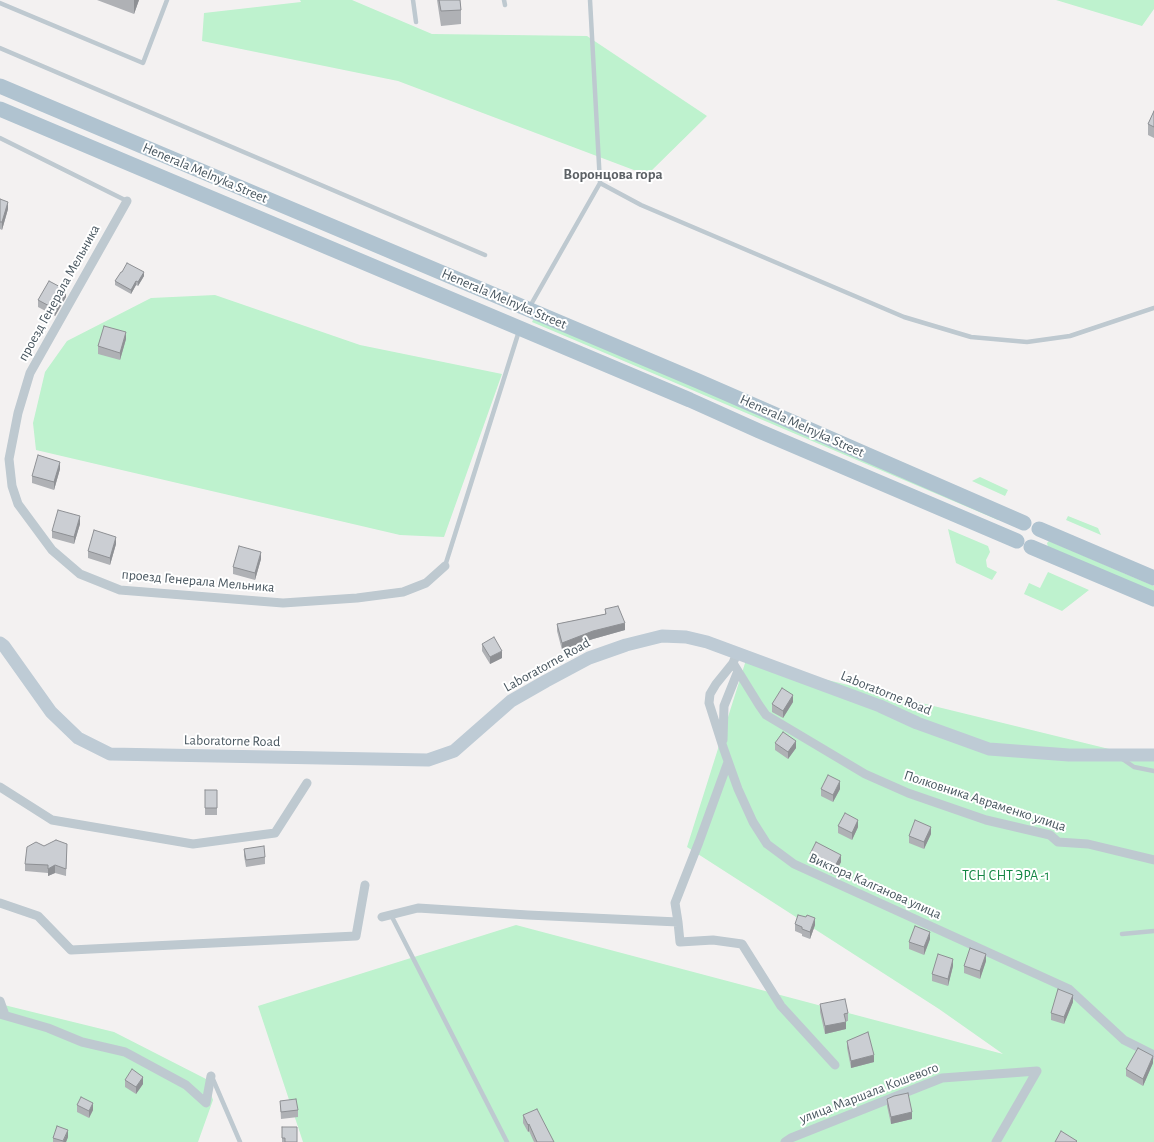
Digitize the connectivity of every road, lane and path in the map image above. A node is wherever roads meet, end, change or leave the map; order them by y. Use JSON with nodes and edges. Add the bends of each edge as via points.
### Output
{"nodes":[{"id":1,"x":167,"y":0,"type":"edge"},
{"id":2,"x":413,"y":0,"type":"edge"},
{"id":3,"x":590,"y":0,"type":"edge"},
{"id":4,"x":0,"y":3,"type":"edge"},
{"id":5,"x":416,"y":22,"type":"dead end"},
{"id":6,"x":0,"y":48,"type":"edge"},
{"id":7,"x":0,"y":86,"type":"edge"},
{"id":8,"x":0,"y":109,"type":"edge"},
{"id":9,"x":0,"y":138,"type":"edge"},
{"id":10,"x":600,"y":184,"type":"junction"},
{"id":11,"x":127,"y":201,"type":"joint"},
{"id":12,"x":485,"y":255,"type":"dead end"},
{"id":13,"x":1154,"y":308,"type":"edge"},
{"id":14,"x":528,"y":309,"type":"junction"},
{"id":15,"x":520,"y":328,"type":"junction"},
{"id":16,"x":1007,"y":515,"type":"junction"},
{"id":17,"x":1024,"y":523,"type":"dead end"},
{"id":18,"x":1039,"y":529,"type":"dead end"},
{"id":19,"x":998,"y":533,"type":"junction"},
{"id":20,"x":1055,"y":536,"type":"junction"},
{"id":21,"x":1017,"y":541,"type":"dead end"},
{"id":22,"x":1031,"y":547,"type":"dead end"},
{"id":23,"x":1048,"y":554,"type":"junction"},
{"id":24,"x":445,"y":566,"type":"joint"},
{"id":25,"x":1154,"y":578,"type":"edge"},
{"id":26,"x":1154,"y":599,"type":"edge"},
{"id":27,"x":0,"y":643,"type":"edge"},
{"id":28,"x":735,"y":658,"type":"junction"},
{"id":29,"x":738,"y":671,"type":"junction"},
{"id":30,"x":723,"y":747,"type":"junction"},
{"id":31,"x":1116,"y":755,"type":"junction"},
{"id":32,"x":1154,"y":755,"type":"edge"},
{"id":33,"x":728,"y":762,"type":"junction"},
{"id":34,"x":1154,"y":771,"type":"edge"},
{"id":35,"x":307,"y":783,"type":"dead end"},
{"id":36,"x":0,"y":787,"type":"edge"},
{"id":37,"x":1154,"y":860,"type":"edge"},
{"id":38,"x":365,"y":885,"type":"dead end"},
{"id":39,"x":0,"y":903,"type":"edge"},
{"id":40,"x":391,"y":915,"type":"junction"},
{"id":41,"x":382,"y":917,"type":"dead end"},
{"id":42,"x":678,"y":922,"type":"junction"},
{"id":43,"x":1154,"y":931,"type":"edge"},
{"id":44,"x":1122,"y":934,"type":"dead end"},
{"id":45,"x":0,"y":1001,"type":"edge"},
{"id":46,"x":2,"y":1014,"type":"edge"},
{"id":47,"x":1154,"y":1055,"type":"edge"},
{"id":48,"x":835,"y":1065,"type":"dead end"},
{"id":49,"x":211,"y":1076,"type":"joint"},
{"id":50,"x":240,"y":1142,"type":"edge"},
{"id":51,"x":507,"y":1142,"type":"edge"},
{"id":52,"x":785,"y":1142,"type":"edge"},
{"id":53,"x":996,"y":1142,"type":"edge"}],
"edges":[{"from":1,"to":4,"type":"lane","via":[[143,63]]},
{"from":2,"to":5,"type":"lane"},
{"from":3,"to":10,"type":"lane"},
{"from":6,"to":12,"type":"lane"},
{"from":7,"to":14,"type":"main road","name":"Henerala Melnyka Street"},
{"from":8,"to":15,"type":"main road","name":"Henerala Melnyka Street"},
{"from":9,"to":11,"type":"lane"},
{"from":10,"to":13,"type":"lane","via":[[641,205],[904,317],[971,337],[1027,342],[1070,336]]},
{"from":10,"to":14,"type":"lane"},
{"from":11,"to":24,"type":"street","name":"проезд Генерала Мельника","via":[[30,373],[18,412],[9,459],[12,486],[18,504],[52,550],[80,574],[120,590],[283,603],[403,592],[426,583]]},
{"from":14,"to":15,"type":"main road"},
{"from":14,"to":16,"type":"main road","name":"Henerala Melnyka Street"},
{"from":15,"to":19,"type":"main road","name":"Henerala Melnyka Street"},
{"from":15,"to":24,"type":"lane"},
{"from":16,"to":17,"type":"main road","name":"Henerala Melnyka Street"},
{"from":16,"to":19,"type":"main road","via":[[1011,522],[1010,528]]},
{"from":18,"to":20,"type":"main road"},
{"from":19,"to":21,"type":"main road","name":"Henerala Melnyka Street"},
{"from":20,"to":23,"type":"main road","via":[[1046,543]]},
{"from":20,"to":25,"type":"main road"},
{"from":22,"to":23,"type":"main road"},
{"from":23,"to":26,"type":"main road"},
{"from":27,"to":28,"type":"main road","name":"Laboratorne Road","via":[[51,712],[78,738],[110,754],[428,760],[454,751],[511,702],[546,681],[589,658],[626,645],[662,636],[686,637],[707,642]]},
{"from":28,"to":29,"type":"street","name":"Полковника Авраменко улица"},
{"from":28,"to":30,"type":"street","name":"Виктора Калганова улица","via":[[710,694],[709,703]]},
{"from":28,"to":31,"type":"main road","name":"Laboratorne Road","via":[[880,706],[917,723],[989,749],[1069,755]]},
{"from":29,"to":30,"type":"street","via":[[724,706]]},
{"from":29,"to":37,"type":"street","name":"Полковника Авраменко улица","via":[[766,715],[865,774],[908,793],[986,820],[1050,835],[1058,842],[1088,844]]},
{"from":30,"to":33,"type":"street","name":"Виктора Калганова улица"},
{"from":31,"to":32,"type":"main road","name":"Laboratorne Road"},
{"from":31,"to":34,"type":"lane","via":[[1134,767]]},
{"from":33,"to":42,"type":"street","via":[[675,903]]},
{"from":33,"to":47,"type":"street","name":"Виктора Калганова улица","via":[[756,827],[767,844],[794,864],[1069,989],[1124,1040]]},
{"from":35,"to":36,"type":"street","via":[[275,833],[193,844],[52,820]]},
{"from":38,"to":39,"type":"street","via":[[356,936],[71,950],[38,916]]},
{"from":40,"to":41,"type":"street"},
{"from":40,"to":42,"type":"street","via":[[418,908]]},
{"from":40,"to":51,"type":"lane"},
{"from":42,"to":48,"type":"street","via":[[680,942],[713,940],[742,944],[781,1006]]},
{"from":43,"to":44,"type":"lane"},
{"from":45,"to":46,"type":"street"},
{"from":46,"to":49,"type":"street","via":[[82,1042],[125,1052],[186,1085],[206,1103]]},
{"from":49,"to":50,"type":"lane"},
{"from":52,"to":53,"type":"street","name":"улица Маршала Кошевого","via":[[942,1078],[1037,1071]]}]}
